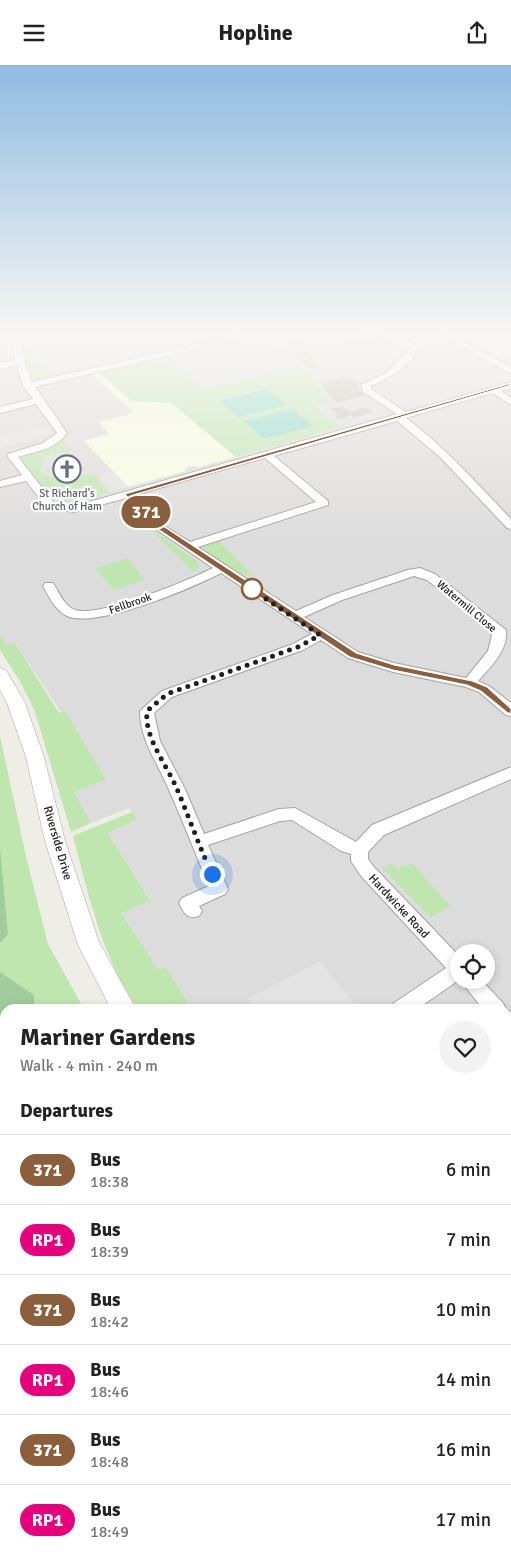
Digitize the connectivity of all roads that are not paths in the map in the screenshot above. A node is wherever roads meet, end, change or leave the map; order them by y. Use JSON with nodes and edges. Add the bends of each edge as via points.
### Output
{"nodes":[{"id":1,"x":21,"y":405,"type":"edge"},
{"id":2,"x":40,"y":405,"type":"edge"},
{"id":3,"x":387,"y":405,"type":"edge"},
{"id":4,"x":441,"y":405,"type":"edge"},
{"id":5,"x":0,"y":410,"type":"edge"},
{"id":6,"x":402,"y":416,"type":"junction"},
{"id":7,"x":267,"y":455,"type":"junction"},
{"id":8,"x":27,"y":477,"type":"junction"},
{"id":9,"x":0,"y":484,"type":"edge"},
{"id":10,"x":128,"y":494,"type":"junction"},
{"id":11,"x":511,"y":526,"type":"edge"},
{"id":12,"x":189,"y":546,"type":"junction"},
{"id":13,"x":221,"y":569,"type":"junction"},
{"id":14,"x":49,"y":586,"type":"dead end"},
{"id":15,"x":294,"y":617,"type":"junction"},
{"id":16,"x":320,"y":635,"type":"junction"},
{"id":17,"x":0,"y":674,"type":"edge"},
{"id":18,"x":470,"y":683,"type":"junction"},
{"id":19,"x":511,"y":711,"type":"edge"},
{"id":20,"x":511,"y":773,"type":"edge"},
{"id":21,"x":197,"y":842,"type":"junction"},
{"id":22,"x":359,"y":850,"type":"junction"},
{"id":23,"x":193,"y":911,"type":"dead end"},
{"id":24,"x":450,"y":959,"type":"edge"},
{"id":25,"x":450,"y":975,"type":"edge"},
{"id":26,"x":477,"y":989,"type":"edge"},
{"id":27,"x":121,"y":1004,"type":"edge"},
{"id":28,"x":408,"y":1004,"type":"edge"},
{"id":29,"x":491,"y":1004,"type":"edge"}],
"edges":[{"from":1,"to":5,"type":"street"},
{"from":2,"to":8,"type":"street","via":[[62,433],[51,443],[12,456]]},
{"from":3,"to":6,"type":"street"},
{"from":4,"to":6,"type":"street"},
{"from":6,"to":7,"type":"street"},
{"from":6,"to":11,"type":"street"},
{"from":7,"to":10,"type":"street"},
{"from":7,"to":12,"type":"street","via":[[324,503]]},
{"from":8,"to":9,"type":"street"},
{"from":8,"to":10,"type":"street","via":[[52,507],[63,510]]},
{"from":10,"to":12,"type":"street","via":[[160,528]]},
{"from":12,"to":13,"type":"street"},
{"from":13,"to":14,"type":"street","name":"Fellbrook","via":[[111,610],[91,614],[64,610]]},
{"from":13,"to":15,"type":"street"},
{"from":15,"to":16,"type":"street"},
{"from":15,"to":18,"type":"street","name":"Watermill Close","via":[[361,589],[420,572],[499,630],[498,649]]},
{"from":16,"to":18,"type":"street","via":[[368,661]]},
{"from":16,"to":21,"type":"street","via":[[298,647],[167,694],[147,711],[150,734]]},
{"from":17,"to":27,"type":"street","name":"Riverside Drive","via":[[16,703],[36,757],[55,841],[89,945]]},
{"from":18,"to":19,"type":"street","via":[[484,689]]},
{"from":20,"to":22,"type":"street","via":[[378,830]]},
{"from":21,"to":22,"type":"street","via":[[279,815],[295,814]]},
{"from":21,"to":23,"type":"street","via":[[219,889],[188,903]]},
{"from":22,"to":24,"type":"street","name":"Hardwicke Road","via":[[360,861],[367,871]]},
{"from":25,"to":28,"type":"street"},
{"from":26,"to":29,"type":"street"}]}
